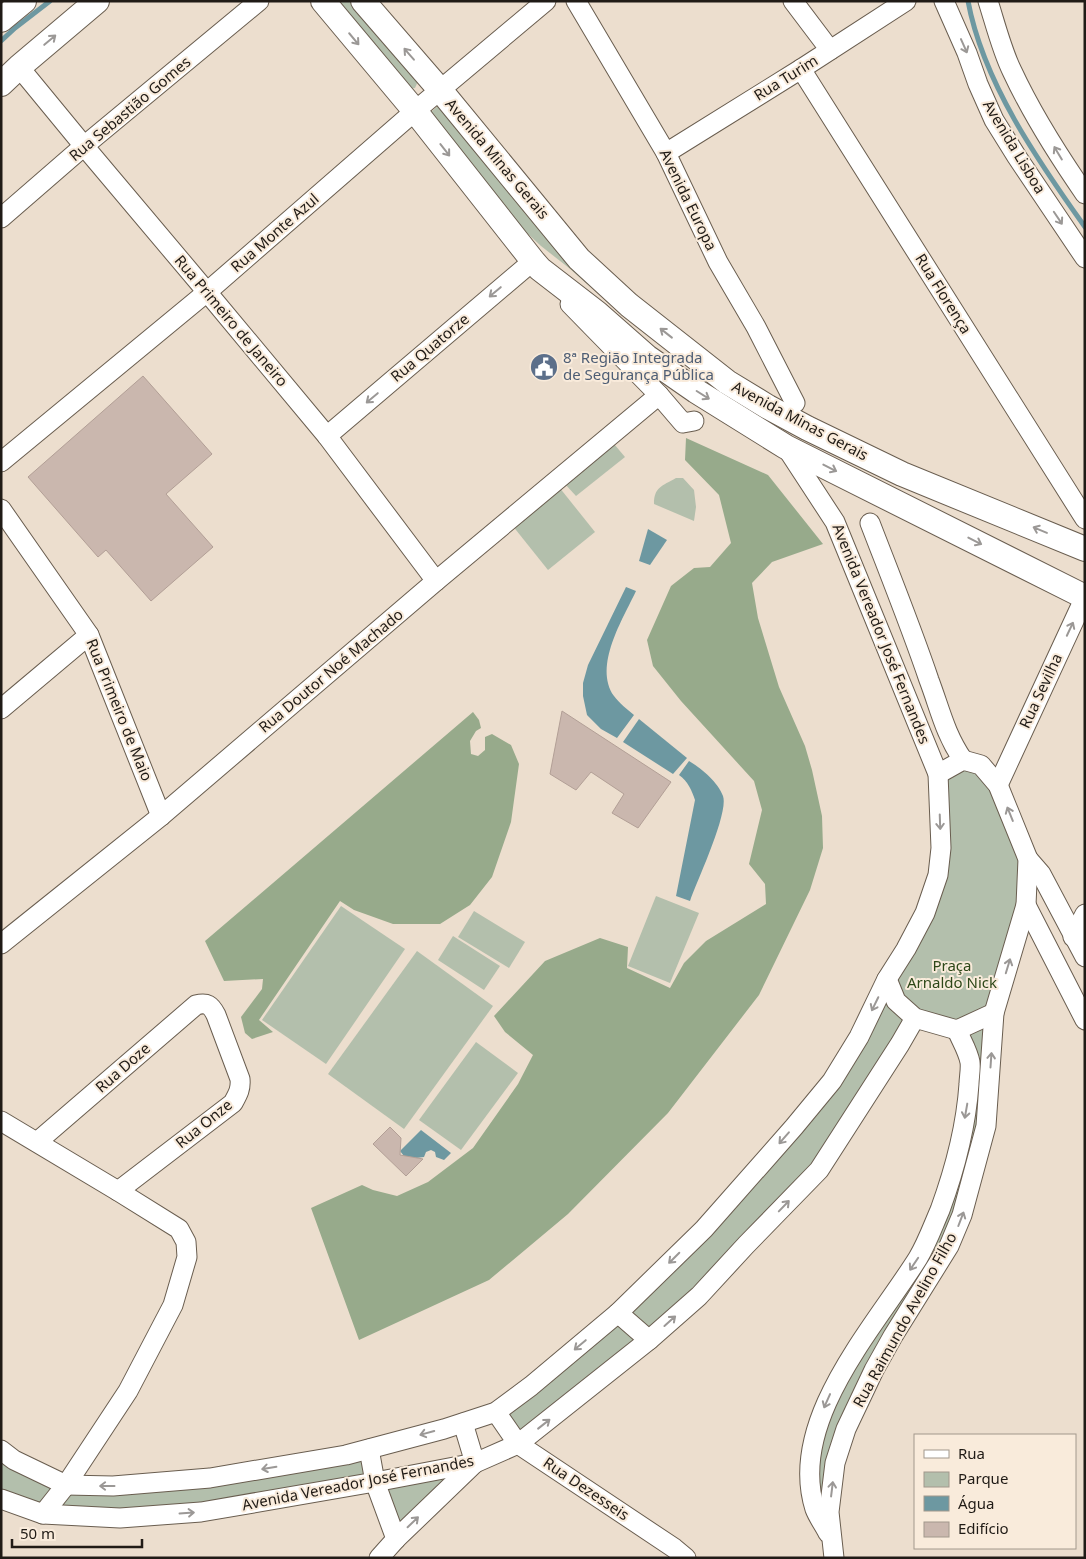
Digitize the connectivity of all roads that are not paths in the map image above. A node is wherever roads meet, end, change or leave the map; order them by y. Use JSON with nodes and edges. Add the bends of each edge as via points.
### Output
{"nodes":[{"id":1,"x":24,"y":1,"type":"edge"},
{"id":2,"x":97,"y":1,"type":"edge"},
{"id":3,"x":260,"y":1,"type":"edge"},
{"id":4,"x":323,"y":1,"type":"edge"},
{"id":5,"x":363,"y":1,"type":"edge"},
{"id":6,"x":546,"y":1,"type":"edge"},
{"id":7,"x":576,"y":1,"type":"edge"},
{"id":8,"x":793,"y":1,"type":"edge"},
{"id":9,"x":906,"y":1,"type":"edge"},
{"id":10,"x":944,"y":1,"type":"edge"},
{"id":11,"x":988,"y":1,"type":"edge"},
{"id":12,"x":1,"y":20,"type":"edge"},
{"id":13,"x":830,"y":50,"type":"junction"},
{"id":14,"x":19,"y":66,"type":"junction"},
{"id":15,"x":801,"y":70,"type":"junction"},
{"id":16,"x":1,"y":84,"type":"edge"},
{"id":17,"x":441,"y":91,"type":"junction"},
{"id":18,"x":415,"y":112,"type":"junction"},
{"id":19,"x":84,"y":146,"type":"junction"},
{"id":20,"x":666,"y":152,"type":"junction"},
{"id":21,"x":1085,"y":194,"type":"edge"},
{"id":22,"x":1,"y":218,"type":"edge"},
{"id":23,"x":1085,"y":258,"type":"edge"},
{"id":24,"x":536,"y":265,"type":"junction"},
{"id":25,"x":207,"y":292,"type":"junction"},
{"id":26,"x":658,"y":395,"type":"junction"},
{"id":27,"x":795,"y":403,"type":"dead end"},
{"id":28,"x":686,"y":428,"type":"dead end"},
{"id":29,"x":327,"y":436,"type":"junction"},
{"id":30,"x":786,"y":446,"type":"junction"},
{"id":31,"x":1,"y":462,"type":"edge"},
{"id":32,"x":1,"y":509,"type":"edge"},
{"id":33,"x":1085,"y":519,"type":"edge"},
{"id":34,"x":870,"y":523,"type":"dead end"},
{"id":35,"x":1085,"y":549,"type":"edge"},
{"id":36,"x":436,"y":581,"type":"junction"},
{"id":37,"x":1085,"y":597,"type":"edge"},
{"id":38,"x":89,"y":634,"type":"junction"},
{"id":39,"x":1,"y":710,"type":"edge"},
{"id":40,"x":963,"y":760,"type":"junction"},
{"id":41,"x":938,"y":774,"type":"junction"},
{"id":42,"x":998,"y":785,"type":"junction"},
{"id":43,"x":161,"y":816,"type":"junction"},
{"id":44,"x":1028,"y":859,"type":"junction"},
{"id":45,"x":1026,"y":905,"type":"junction"},
{"id":46,"x":1085,"y":914,"type":"edge"},
{"id":47,"x":1073,"y":937,"type":"junction"},
{"id":48,"x":1,"y":944,"type":"edge"},
{"id":49,"x":1085,"y":956,"type":"edge"},
{"id":50,"x":886,"y":979,"type":"junction"},
{"id":51,"x":212,"y":1006,"type":"joint"},
{"id":52,"x":994,"y":1013,"type":"junction"},
{"id":53,"x":915,"y":1018,"type":"junction"},
{"id":54,"x":1085,"y":1020,"type":"edge"},
{"id":55,"x":957,"y":1030,"type":"junction"},
{"id":56,"x":1,"y":1121,"type":"edge"},
{"id":57,"x":37,"y":1142,"type":"junction"},
{"id":58,"x":118,"y":1191,"type":"junction"},
{"id":59,"x":618,"y":1313,"type":"junction"},
{"id":60,"x":649,"y":1340,"type":"junction"},
{"id":61,"x":496,"y":1412,"type":"junction"},
{"id":62,"x":463,"y":1423,"type":"junction"},
{"id":63,"x":518,"y":1444,"type":"junction"},
{"id":64,"x":369,"y":1449,"type":"junction"},
{"id":65,"x":1,"y":1450,"type":"edge"},
{"id":66,"x":475,"y":1463,"type":"junction"},
{"id":67,"x":375,"y":1482,"type":"junction"},
{"id":68,"x":66,"y":1485,"type":"junction"},
{"id":69,"x":1,"y":1500,"type":"edge"},
{"id":70,"x":43,"y":1514,"type":"junction"},
{"id":71,"x":831,"y":1538,"type":"junction"},
{"id":72,"x":396,"y":1539,"type":"junction"},
{"id":73,"x":380,"y":1558,"type":"edge"},
{"id":74,"x":686,"y":1558,"type":"edge"},
{"id":75,"x":834,"y":1558,"type":"edge"}],
"edges":[{"from":1,"to":12,"type":"main road"},
{"from":14,"to":2,"type":"main road","one_way":true},
{"from":3,"to":19,"type":"street","name":"Rua Sebastião Gomes"},
{"from":4,"to":18,"type":"main road","name":"Avenida Minas Gerais","one_way":true},
{"from":17,"to":5,"type":"main road","name":"Avenida Minas Gerais","one_way":true},
{"from":6,"to":17,"type":"street","name":"Rua Monte Azul"},
{"from":7,"to":20,"type":"street","name":"Avenida Europa"},
{"from":8,"to":13,"type":"street"},
{"from":9,"to":13,"type":"street","name":"Rua Turim"},
{"from":10,"to":23,"type":"street","name":"Avenida Lisboa","one_way":true,"via":[[994,120]]},
{"from":21,"to":11,"type":"street","one_way":true,"via":[[1046,134],[1011,70]]},
{"from":13,"to":15,"type":"street","name":"Rua Turim"},
{"from":14,"to":16,"type":"main road"},
{"from":14,"to":19,"type":"street","name":"Rua Primeiro de Janeiro"},
{"from":15,"to":20,"type":"street","name":"Rua Turim"},
{"from":15,"to":33,"type":"street","name":"Rua Florença"},
{"from":17,"to":18,"type":"street","name":"Rua Monte Azul"},
{"from":35,"to":17,"type":"main road","name":"Avenida Minas Gerais","one_way":true,"via":[[902,474],[807,428],[727,382],[629,305],[580,259]]},
{"from":18,"to":24,"type":"main road","name":"Avenida Minas Gerais","one_way":true},
{"from":18,"to":25,"type":"street","name":"Rua Monte Azul"},
{"from":19,"to":22,"type":"street","name":"Rua Sebastião Gomes"},
{"from":19,"to":25,"type":"street","name":"Rua Primeiro de Janeiro"},
{"from":20,"to":27,"type":"street","name":"Avenida Europa","via":[[718,262]]},
{"from":24,"to":26,"type":"street","name":"Avenida Minas Gerais"},
{"from":24,"to":29,"type":"street","name":"Rua Quatorze","one_way":true},
{"from":24,"to":30,"type":"main road","name":"Avenida Minas Gerais","one_way":true,"via":[[647,357]]},
{"from":25,"to":29,"type":"street","name":"Rua Primeiro de Janeiro"},
{"from":25,"to":31,"type":"street","name":"Rua Monte Azul"},
{"from":26,"to":28,"type":"street","name":"Avenida Minas Gerais"},
{"from":26,"to":36,"type":"street","name":"Rua Doutor Noé Machado"},
{"from":29,"to":36,"type":"street","name":"Rua Primeiro de Janeiro"},
{"from":30,"to":37,"type":"main road","name":"Avenida Minas Gerais","one_way":true},
{"from":30,"to":41,"type":"street","name":"Avenida Vereador José Fernandes","via":[[835,522]]},
{"from":32,"to":38,"type":"street","name":"Rua Primeiro de Maio"},
{"from":34,"to":40,"type":"street","name":"Avenida Vereador José Fernandes","via":[[930,680],[943,723],[952,745]]},
{"from":36,"to":43,"type":"street","name":"Rua Doutor Noé Machado"},
{"from":42,"to":37,"type":"street","name":"Rua Sevilha","one_way":true},
{"from":38,"to":39,"type":"street"},
{"from":38,"to":43,"type":"street","name":"Rua Primeiro de Maio"},
{"from":40,"to":41,"type":"street"},
{"from":40,"to":42,"type":"street","via":[[981,765]]},
{"from":41,"to":50,"type":"street","name":"Avenida Vereador José Fernandes","one_way":true,"via":[[941,848],[938,875],[925,913]]},
{"from":44,"to":42,"type":"street","one_way":true},
{"from":43,"to":48,"type":"street","name":"Rua Doutor Noé Machado"},
{"from":44,"to":45,"type":"street"},
{"from":44,"to":47,"type":"street","via":[[1041,874]]},
{"from":52,"to":45,"type":"street","one_way":true},
{"from":45,"to":54,"type":"street"},
{"from":46,"to":47,"type":"street"},
{"from":47,"to":49,"type":"street"},
{"from":50,"to":53,"type":"street","via":[[896,1001]]},
{"from":50,"to":59,"type":"street","name":"Avenida Vereador José Fernandes","one_way":true,"via":[[859,1037],[832,1081],[704,1229]]},
{"from":51,"to":57,"type":"street","name":"Rua Doze","via":[[196,1005]]},
{"from":51,"to":58,"type":"street","name":"Rua Onze","via":[[240,1079],[238,1094],[233,1102]]},
{"from":52,"to":55,"type":"street"},
{"from":71,"to":52,"type":"street","name":"Rua Raimundo Avelino Filho","one_way":true,"via":[[829,1512],[835,1463],[846,1429],[874,1370],[949,1246],[962,1215],[986,1126]]},
{"from":53,"to":55,"type":"street"},
{"from":60,"to":53,"type":"street","name":"Avenida Vereador José Fernandes","one_way":true,"via":[[699,1296],[819,1170]]},
{"from":55,"to":71,"type":"street","name":"Rua Raimundo Avelino Filho","one_way":true,"via":[[970,1062],[968,1101],[948,1187],[919,1256],[852,1356],[826,1402],[816,1435],[810,1466],[811,1489],[816,1510]]},
{"from":56,"to":57,"type":"street"},
{"from":57,"to":58,"type":"street"},
{"from":58,"to":68,"type":"street","via":[[179,1229],[186,1242],[187,1257],[173,1305],[128,1391]]},
{"from":59,"to":60,"type":"street"},
{"from":59,"to":61,"type":"street","name":"Avenida Vereador José Fernandes","one_way":true},
{"from":63,"to":60,"type":"street","name":"Avenida Vereador José Fernandes","one_way":true},
{"from":61,"to":62,"type":"street","name":"Avenida Vereador José Fernandes"},
{"from":61,"to":63,"type":"street","name":"Rua Dezesseis"},
{"from":62,"to":64,"type":"street","name":"Avenida Vereador José Fernandes","one_way":true},
{"from":62,"to":66,"type":"street"},
{"from":63,"to":66,"type":"street","name":"Avenida Vereador José Fernandes"},
{"from":63,"to":74,"type":"street","name":"Rua Dezesseis"},
{"from":64,"to":67,"type":"street"},
{"from":64,"to":68,"type":"street","name":"Avenida Vereador José Fernandes","one_way":true,"via":[[210,1478],[113,1486]]},
{"from":65,"to":68,"type":"street","name":"Avenida Vereador José Fernandes","via":[[14,1460]]},
{"from":66,"to":67,"type":"street","name":"Avenida Vereador José Fernandes"},
{"from":72,"to":66,"type":"street","one_way":true},
{"from":70,"to":67,"type":"street","name":"Avenida Vereador José Fernandes","one_way":true,"via":[[120,1518],[201,1512]]},
{"from":67,"to":72,"type":"street"},
{"from":68,"to":70,"type":"street"},
{"from":69,"to":70,"type":"street","name":"Avenida Vereador José Fernandes"},
{"from":71,"to":75,"type":"street","name":"Rua Raimundo Avelino Filho"},
{"from":72,"to":73,"type":"street"}]}
